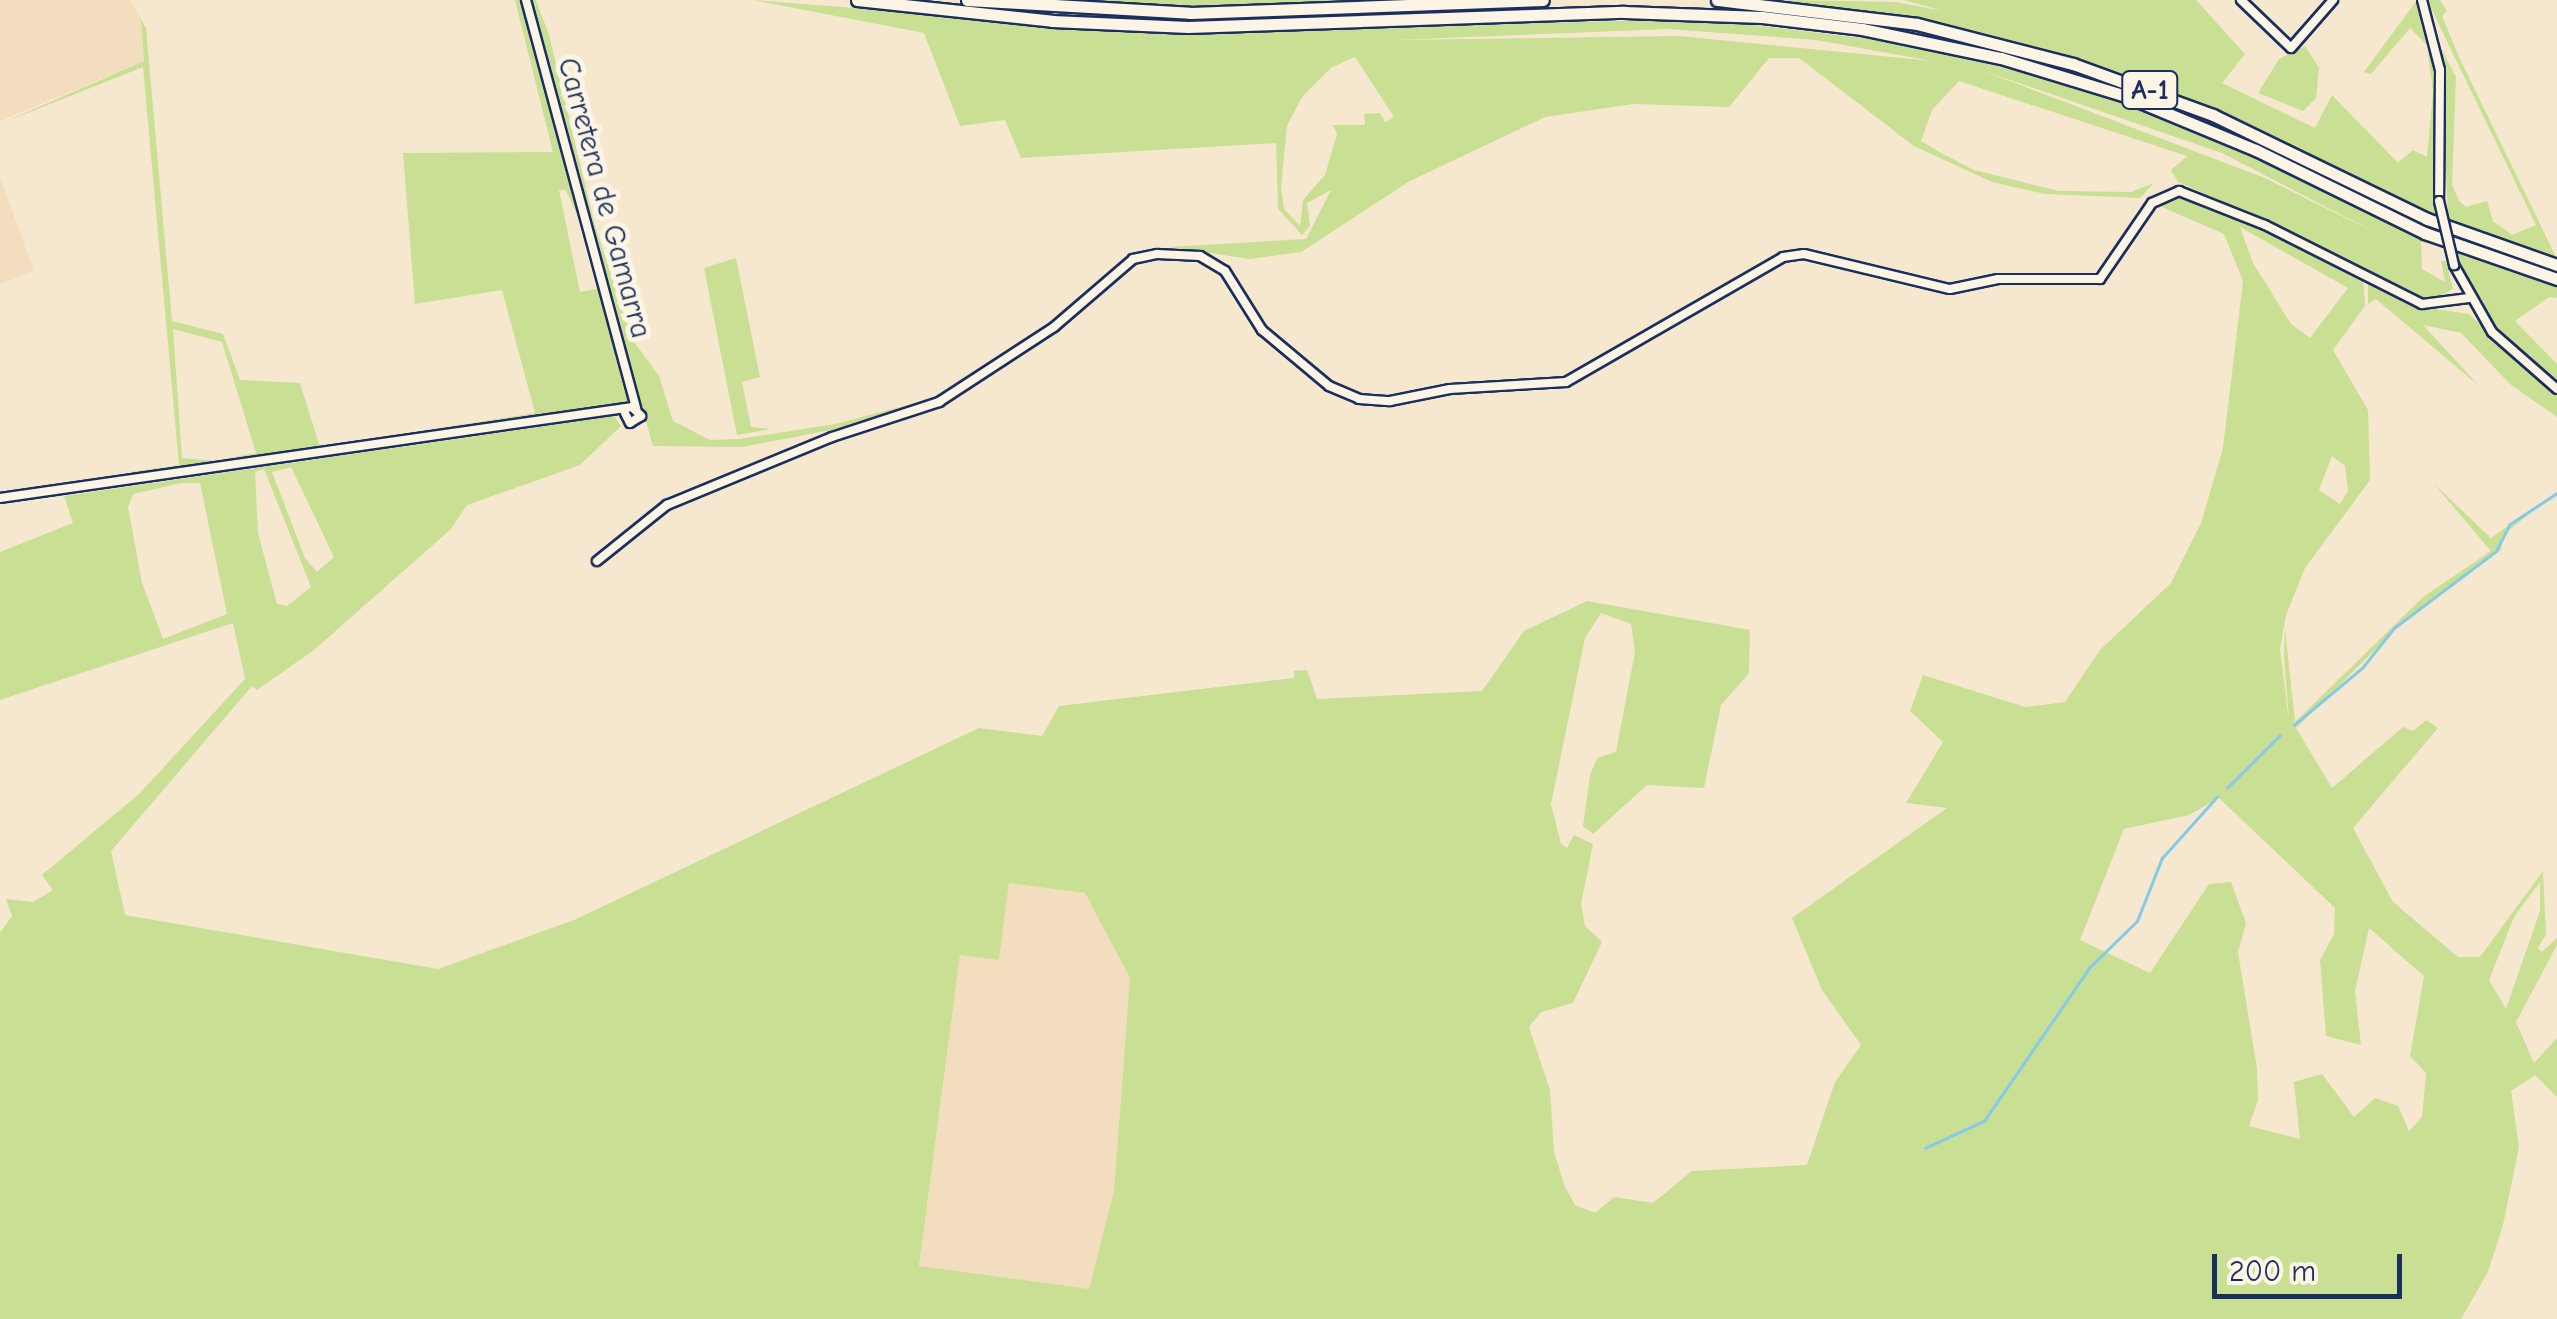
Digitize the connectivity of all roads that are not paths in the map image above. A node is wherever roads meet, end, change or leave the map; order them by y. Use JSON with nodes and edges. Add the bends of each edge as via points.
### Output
{"nodes":[{"id":1,"x":526,"y":0,"type":"edge"},
{"id":2,"x":856,"y":0,"type":"edge"},
{"id":3,"x":966,"y":0,"type":"edge"},
{"id":4,"x":1543,"y":0,"type":"edge"},
{"id":5,"x":1717,"y":0,"type":"edge"},
{"id":6,"x":2240,"y":0,"type":"edge"},
{"id":7,"x":2333,"y":0,"type":"edge"},
{"id":8,"x":2422,"y":0,"type":"edge"},
{"id":9,"x":2557,"y":265,"type":"edge"},
{"id":10,"x":2557,"y":279,"type":"edge"},
{"id":11,"x":2469,"y":298,"type":"junction"},
{"id":12,"x":2557,"y":390,"type":"edge"},
{"id":13,"x":636,"y":408,"type":"junction"},
{"id":14,"x":626,"y":412,"type":"junction"},
{"id":15,"x":0,"y":498,"type":"edge"},
{"id":16,"x":598,"y":561,"type":"dead end"}],
"edges":[{"from":1,"to":13,"type":"street","name":"Carretera de Gamarra"},
{"from":2,"to":10,"type":"highway","number":"A-1","via":[[1035,20],[1188,27],[1624,12],[1862,29],[2001,58],[2123,95],[2256,150],[2425,233]]},
{"from":3,"to":4,"type":"highway","via":[[1190,13]]},
{"from":5,"to":9,"type":"highway","number":"A-1","via":[[1917,24],[2073,64],[2213,115],[2427,219]]},
{"from":6,"to":7,"type":"street","via":[[2291,48]]},
{"from":8,"to":11,"type":"street","bridge":true,"via":[[2440,70],[2439,201]]},
{"from":11,"to":12,"type":"street","via":[[2506,348]]},
{"from":11,"to":16,"type":"street","via":[[2422,304],[2265,225],[2179,191],[2152,203],[2100,278],[1998,279],[1950,289],[1804,254],[1784,257],[1586,372],[1541,388],[1359,399],[1329,386],[1262,330],[1225,272],[1182,252],[1132,259],[1055,331],[926,408],[832,437],[667,505]]},
{"from":13,"to":14,"type":"street"},
{"from":13,"to":14,"type":"street","via":[[637,422]]},
{"from":14,"to":15,"type":"street"}]}
